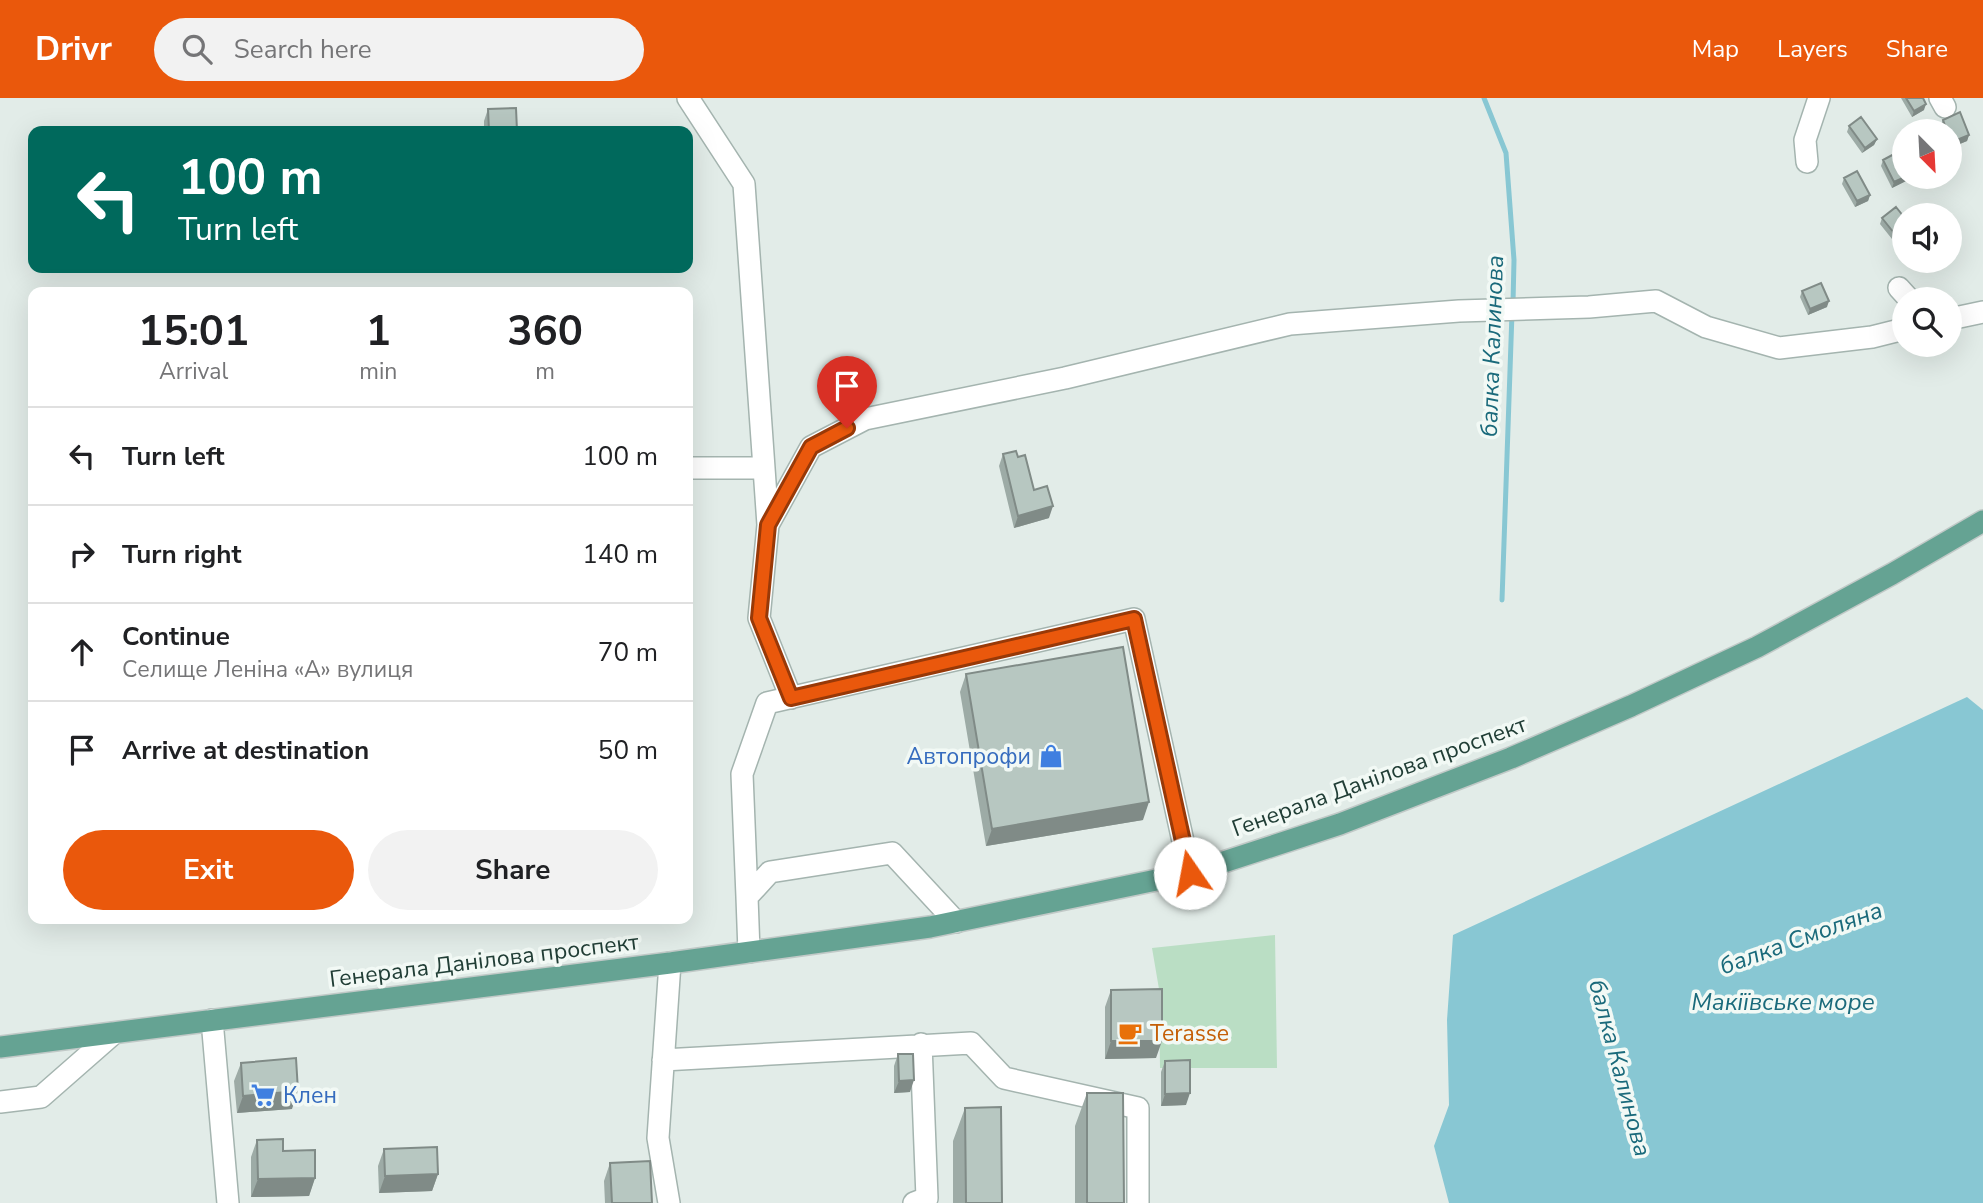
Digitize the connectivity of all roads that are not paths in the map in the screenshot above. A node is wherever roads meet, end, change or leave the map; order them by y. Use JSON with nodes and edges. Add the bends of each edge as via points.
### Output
{"nodes":[{"id":1,"x":688,"y":98,"type":"edge"},
{"id":2,"x":1819,"y":98,"type":"edge"},
{"id":3,"x":1807,"y":162,"type":"dead end"},
{"id":4,"x":1983,"y":312,"type":"edge"},
{"id":5,"x":1962,"y":316,"type":"edge"},
{"id":6,"x":1892,"y":332,"type":"edge"},
{"id":7,"x":693,"y":468,"type":"edge"},
{"id":8,"x":763,"y":468,"type":"junction"},
{"id":9,"x":1983,"y":521,"type":"edge"},
{"id":10,"x":768,"y":525,"type":"junction"},
{"id":11,"x":791,"y":698,"type":"junction"},
{"id":12,"x":1190,"y":873,"type":"junction"},
{"id":13,"x":747,"y":897,"type":"junction"},
{"id":14,"x":956,"y":922,"type":"junction"},
{"id":15,"x":749,"y":953,"type":"junction"},
{"id":16,"x":670,"y":964,"type":"junction"},
{"id":17,"x":212,"y":1020,"type":"junction"},
{"id":18,"x":114,"y":1033,"type":"junction"},
{"id":19,"x":921,"y":1044,"type":"junction"},
{"id":20,"x":0,"y":1047,"type":"edge"},
{"id":21,"x":663,"y":1060,"type":"junction"},
{"id":22,"x":0,"y":1102,"type":"edge"},
{"id":23,"x":228,"y":1203,"type":"edge"},
{"id":24,"x":668,"y":1203,"type":"edge"},
{"id":25,"x":914,"y":1203,"type":"edge"},
{"id":26,"x":1138,"y":1203,"type":"edge"}],
"edges":[{"from":1,"to":8,"type":"street","via":[[744,184]]},
{"from":2,"to":3,"type":"street","via":[[1805,140]]},
{"from":4,"to":5,"type":"street"},
{"from":6,"to":10,"type":"street","via":[[1779,348],[1706,327],[1656,301],[1290,324],[1065,378],[865,419],[811,447]]},
{"from":7,"to":8,"type":"street"},
{"from":8,"to":10,"type":"street"},
{"from":9,"to":12,"type":"main road","name":"Генерала Данілова проспект","via":[[1756,647],[1631,706],[1340,824]]},
{"from":10,"to":11,"type":"street","via":[[759,618]]},
{"from":11,"to":12,"type":"street","via":[[1134,619]]},
{"from":11,"to":13,"type":"street","via":[[767,703],[741,774]]},
{"from":12,"to":14,"type":"main road","name":"Генерала Данілова проспект"},
{"from":13,"to":14,"type":"street","via":[[770,872],[892,853]]},
{"from":13,"to":15,"type":"street"},
{"from":14,"to":15,"type":"main road","name":"Генерала Данілова проспект"},
{"from":15,"to":16,"type":"main road","name":"Генерала Данілова проспект"},
{"from":16,"to":17,"type":"main road","name":"Генерала Данілова проспект"},
{"from":16,"to":21,"type":"street"},
{"from":17,"to":18,"type":"main road","name":"Генерала Данілова проспект"},
{"from":17,"to":23,"type":"street"},
{"from":18,"to":20,"type":"main road","name":"Генерала Данілова проспект"},
{"from":18,"to":22,"type":"street","via":[[41,1097]]},
{"from":19,"to":21,"type":"street"},
{"from":19,"to":25,"type":"street","via":[[927,1198]]},
{"from":19,"to":26,"type":"street","via":[[971,1042],[1004,1078],[1138,1108]]},
{"from":21,"to":24,"type":"street","via":[[658,1138]]}]}
